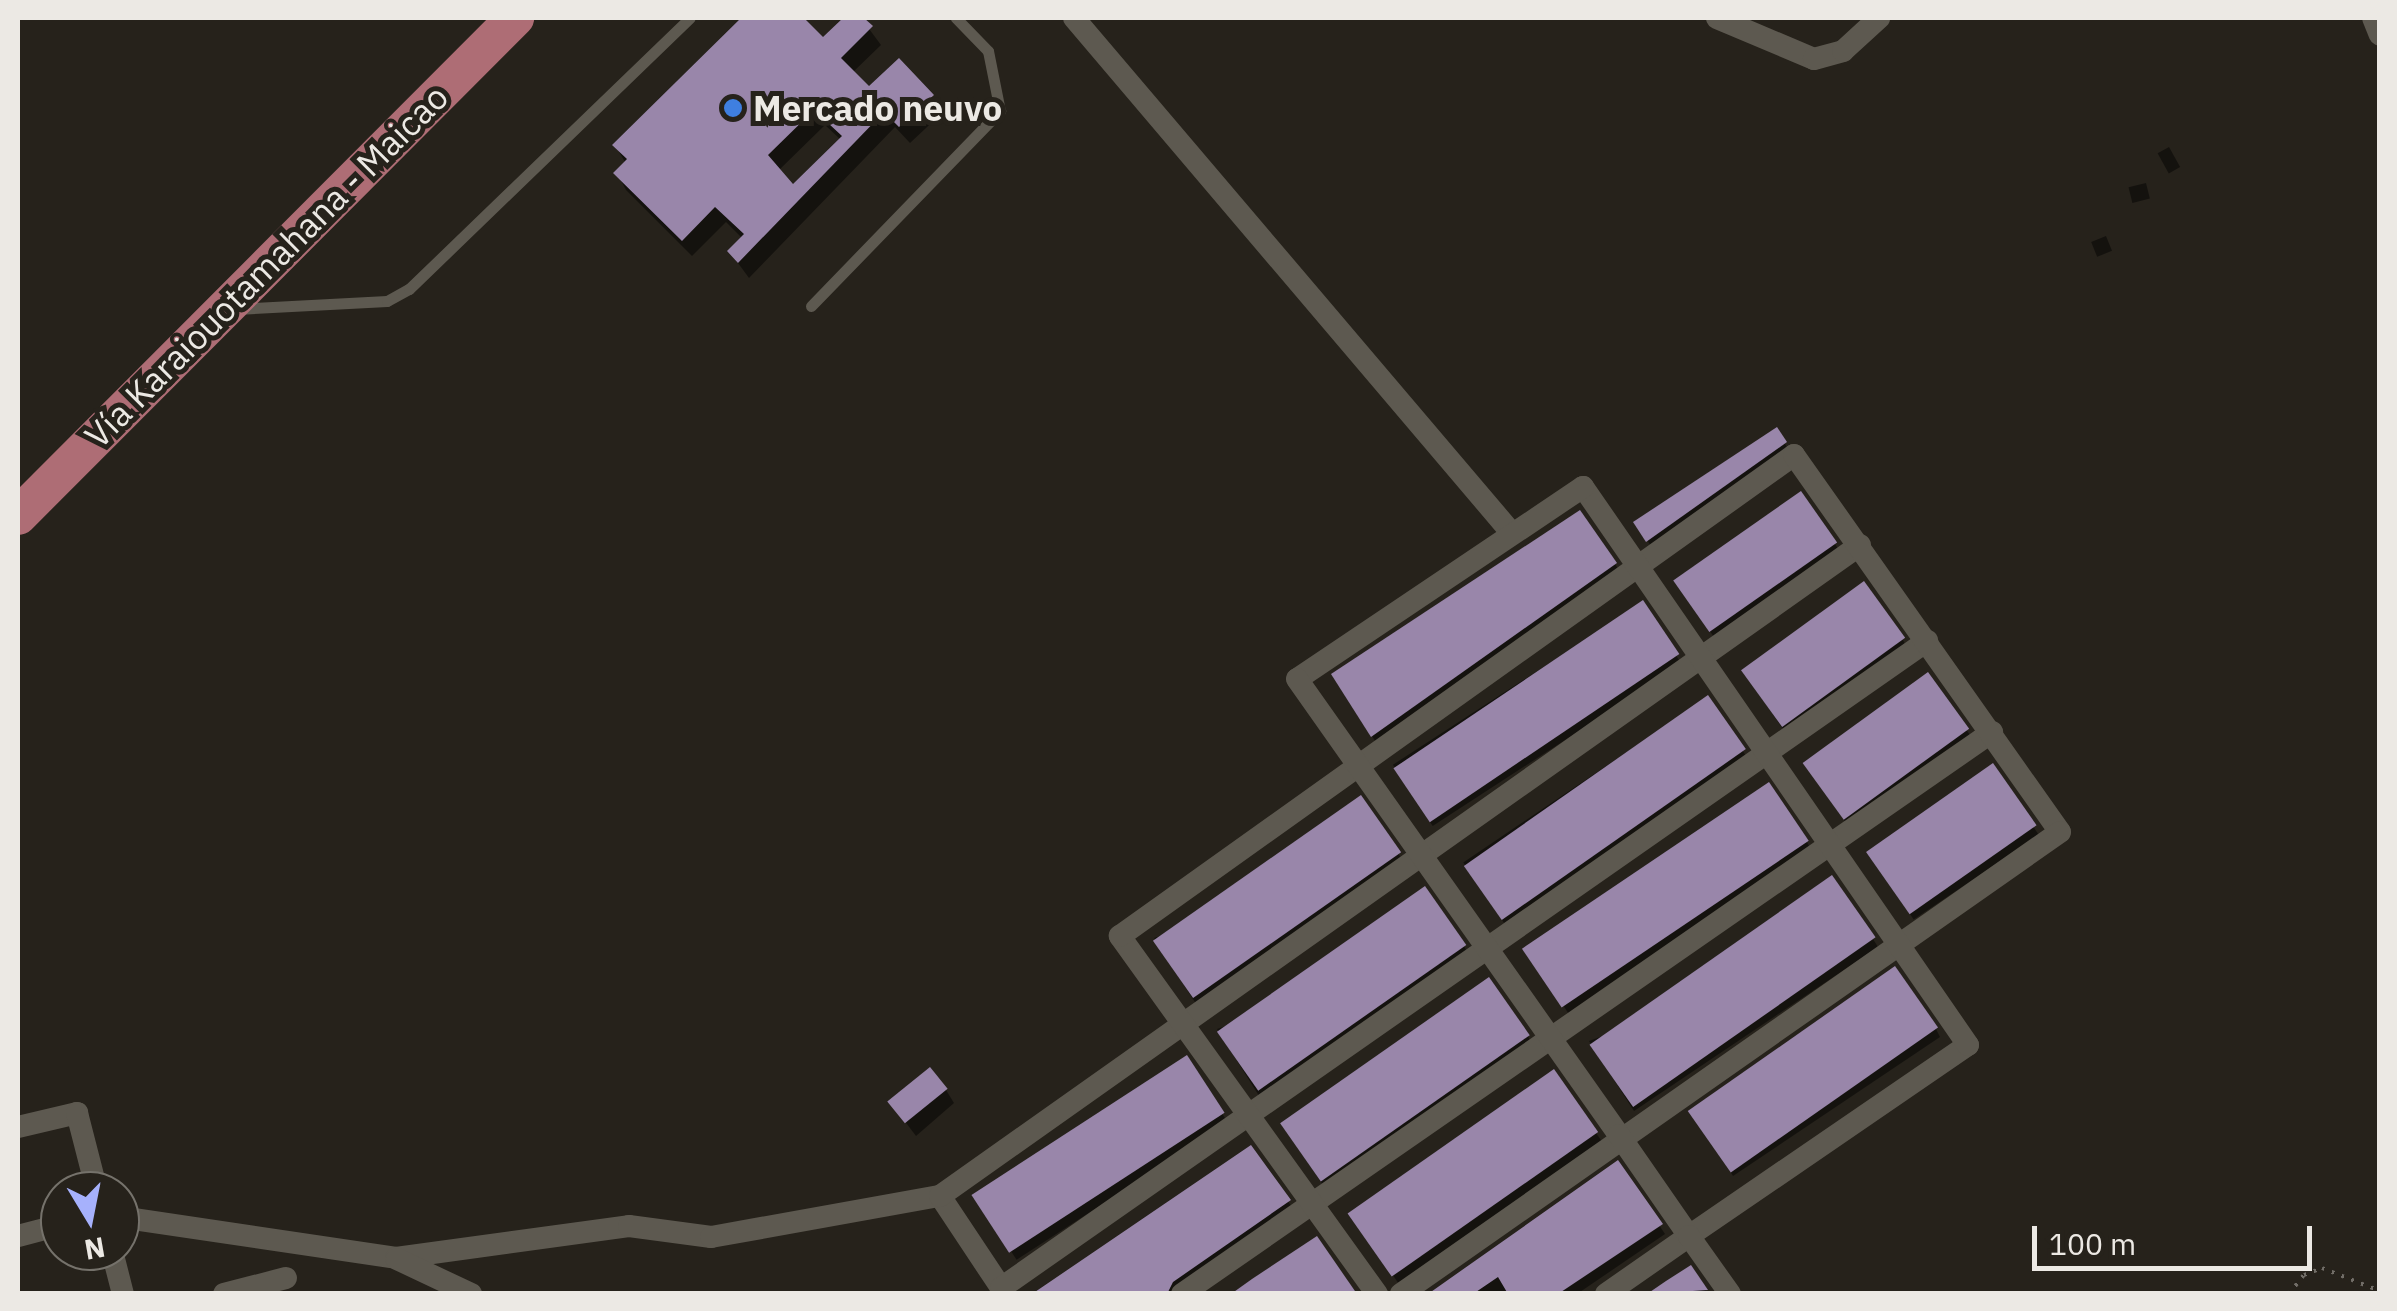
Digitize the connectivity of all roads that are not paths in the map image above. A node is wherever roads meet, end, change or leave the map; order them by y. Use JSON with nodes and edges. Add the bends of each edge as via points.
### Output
{"nodes":[{"id":1,"x":515,"y":18,"type":"edge"},
{"id":2,"x":690,"y":18,"type":"edge"},
{"id":3,"x":956,"y":18,"type":"edge"},
{"id":4,"x":1074,"y":18,"type":"edge"},
{"id":5,"x":1718,"y":18,"type":"edge"},
{"id":6,"x":1879,"y":18,"type":"edge"},
{"id":7,"x":2372,"y":18,"type":"edge"},
{"id":8,"x":2380,"y":35,"type":"edge"},
{"id":9,"x":810,"y":306,"type":"dead end"},
{"id":10,"x":222,"y":310,"type":"junction"},
{"id":11,"x":18,"y":516,"type":"edge"},
{"id":12,"x":1510,"y":531,"type":"junction"},
{"id":13,"x":1860,"y":546,"type":"junction"},
{"id":14,"x":1638,"y":566,"type":"junction"},
{"id":15,"x":1926,"y":640,"type":"junction"},
{"id":16,"x":1701,"y":658,"type":"junction"},
{"id":17,"x":1992,"y":732,"type":"junction"},
{"id":18,"x":1767,"y":752,"type":"junction"},
{"id":19,"x":1358,"y":766,"type":"junction"},
{"id":20,"x":1830,"y":844,"type":"junction"},
{"id":21,"x":1422,"y":856,"type":"junction"},
{"id":22,"x":1899,"y":943,"type":"junction"},
{"id":23,"x":1487,"y":948,"type":"junction"},
{"id":24,"x":1183,"y":1024,"type":"junction"},
{"id":25,"x":1550,"y":1038,"type":"junction"},
{"id":26,"x":1248,"y":1115,"type":"junction"},
{"id":27,"x":18,"y":1127,"type":"edge"},
{"id":28,"x":1619,"y":1136,"type":"junction"},
{"id":29,"x":91,"y":1171,"type":"edge"},
{"id":30,"x":940,"y":1196,"type":"junction"},
{"id":31,"x":1311,"y":1204,"type":"junction"},
{"id":32,"x":140,"y":1220,"type":"edge"},
{"id":33,"x":1689,"y":1236,"type":"junction"},
{"id":34,"x":396,"y":1258,"type":"junction"},
{"id":35,"x":286,"y":1278,"type":"dead end"},
{"id":36,"x":1003,"y":1291,"type":"edge"},
{"id":37,"x":224,"y":1294,"type":"edge"},
{"id":38,"x":470,"y":1294,"type":"edge"},
{"id":39,"x":1182,"y":1294,"type":"edge"},
{"id":40,"x":1377,"y":1294,"type":"edge"},
{"id":41,"x":1401,"y":1294,"type":"edge"},
{"id":42,"x":1606,"y":1294,"type":"edge"},
{"id":43,"x":1730,"y":1294,"type":"edge"}],
"edges":[{"from":1,"to":10,"type":"highway","name":"Vía Karaiouotamahana - Maicao"},
{"from":2,"to":10,"type":"lane","via":[[409,289],[387,301]]},
{"from":3,"to":9,"type":"lane","via":[[988,51],[1000,111]]},
{"from":4,"to":12,"type":"street"},
{"from":5,"to":6,"type":"street","via":[[1814,58],[1843,50]]},
{"from":7,"to":8,"type":"street"},
{"from":10,"to":11,"type":"highway","name":"Vía Karaiouotamahana - Maicao"},
{"from":12,"to":14,"type":"street","via":[[1583,486]]},
{"from":12,"to":19,"type":"street","via":[[1297,679]]},
{"from":13,"to":14,"type":"street","via":[[1794,455]]},
{"from":13,"to":15,"type":"street"},
{"from":13,"to":16,"type":"street"},
{"from":14,"to":16,"type":"street"},
{"from":14,"to":19,"type":"street"},
{"from":15,"to":17,"type":"street"},
{"from":15,"to":18,"type":"street"},
{"from":16,"to":18,"type":"street"},
{"from":16,"to":21,"type":"street"},
{"from":17,"to":20,"type":"street"},
{"from":17,"to":22,"type":"street","via":[[2060,832]]},
{"from":18,"to":20,"type":"street"},
{"from":18,"to":23,"type":"street"},
{"from":19,"to":21,"type":"street"},
{"from":19,"to":24,"type":"street","via":[[1120,936]]},
{"from":20,"to":22,"type":"street"},
{"from":20,"to":25,"type":"street"},
{"from":21,"to":23,"type":"street"},
{"from":21,"to":24,"type":"street"},
{"from":22,"to":28,"type":"street"},
{"from":22,"to":33,"type":"street","via":[[1968,1044]]},
{"from":23,"to":25,"type":"street"},
{"from":23,"to":26,"type":"street"},
{"from":24,"to":26,"type":"street"},
{"from":24,"to":30,"type":"street"},
{"from":25,"to":28,"type":"street"},
{"from":25,"to":31,"type":"street"},
{"from":26,"to":31,"type":"street"},
{"from":26,"to":36,"type":"street"},
{"from":27,"to":29,"type":"street","via":[[76,1113]]},
{"from":28,"to":33,"type":"street"},
{"from":28,"to":41,"type":"street"},
{"from":30,"to":34,"type":"street","via":[[711,1238],[629,1226]]},
{"from":30,"to":36,"type":"street"},
{"from":31,"to":39,"type":"street"},
{"from":31,"to":40,"type":"street"},
{"from":32,"to":34,"type":"street"},
{"from":33,"to":42,"type":"street"},
{"from":33,"to":43,"type":"street"},
{"from":34,"to":38,"type":"street"},
{"from":35,"to":37,"type":"street"}]}
